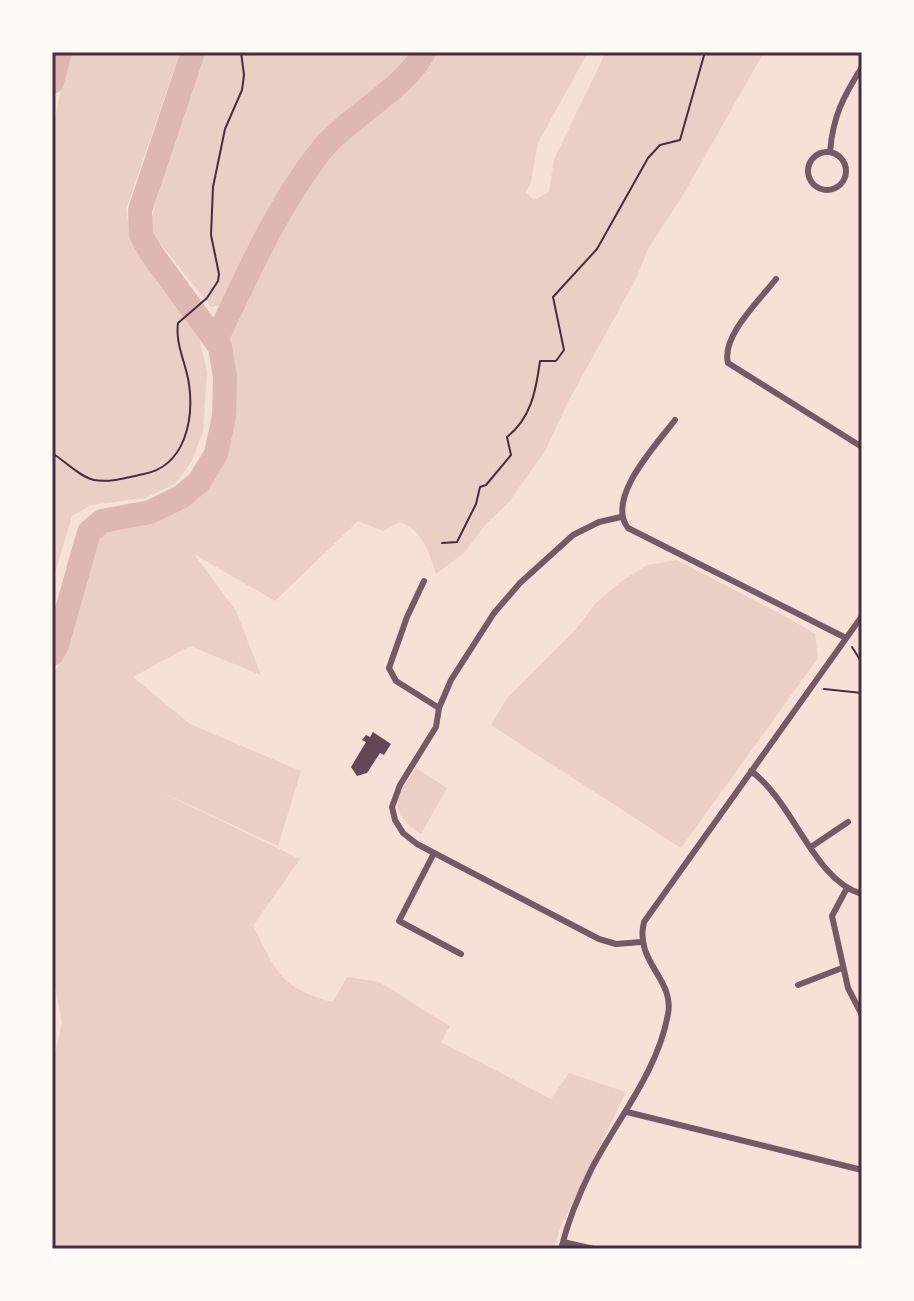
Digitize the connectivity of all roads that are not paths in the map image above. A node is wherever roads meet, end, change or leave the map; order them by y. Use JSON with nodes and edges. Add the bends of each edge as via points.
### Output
{"nodes":[{"id":1,"x":862,"y":67,"type":"edge"},
{"id":2,"x":830,"y":152,"type":"junction"},
{"id":3,"x":776,"y":279,"type":"dead end"},
{"id":4,"x":675,"y":420,"type":"dead end"},
{"id":5,"x":862,"y":447,"type":"edge"},
{"id":6,"x":621,"y":517,"type":"junction"},
{"id":7,"x":424,"y":581,"type":"dead end"},
{"id":8,"x":862,"y":616,"type":"edge"},
{"id":9,"x":846,"y":638,"type":"junction"},
{"id":10,"x":439,"y":708,"type":"junction"},
{"id":11,"x":751,"y":771,"type":"junction"},
{"id":12,"x":848,"y":822,"type":"dead end"},
{"id":13,"x":811,"y":847,"type":"junction"},
{"id":14,"x":433,"y":855,"type":"junction"},
{"id":15,"x":847,"y":888,"type":"junction"},
{"id":16,"x":862,"y":894,"type":"edge"},
{"id":17,"x":641,"y":942,"type":"junction"},
{"id":18,"x":461,"y":954,"type":"dead end"},
{"id":19,"x":842,"y":968,"type":"junction"},
{"id":20,"x":798,"y":985,"type":"dead end"},
{"id":21,"x":862,"y":1015,"type":"edge"},
{"id":22,"x":627,"y":1112,"type":"junction"},
{"id":23,"x":862,"y":1170,"type":"edge"},
{"id":24,"x":562,"y":1246,"type":"edge"},
{"id":25,"x":594,"y":1249,"type":"edge"}],
"edges":[{"from":1,"to":2,"type":"street","via":[[840,102]]},
{"from":2,"to":2,"type":"street","via":[[846,172],[843,183],[830,190],[817,187],[809,173],[815,157]]},
{"from":3,"to":5,"type":"street","via":[[731,337],[728,363]]},
{"from":4,"to":6,"type":"street","via":[[632,480]]},
{"from":6,"to":9,"type":"street","via":[[634,534]]},
{"from":6,"to":10,"type":"street","via":[[573,535],[520,583],[474,640]]},
{"from":7,"to":10,"type":"street","via":[[389,668],[396,681]]},
{"from":8,"to":9,"type":"street"},
{"from":9,"to":11,"type":"street"},
{"from":10,"to":14,"type":"street","via":[[436,727],[392,807],[403,833]]},
{"from":11,"to":13,"type":"street","via":[[773,790]]},
{"from":11,"to":17,"type":"street","via":[[648,914]]},
{"from":12,"to":13,"type":"street"},
{"from":13,"to":15,"type":"street"},
{"from":14,"to":17,"type":"street","via":[[599,939]]},
{"from":14,"to":18,"type":"street","via":[[399,921]]},
{"from":15,"to":16,"type":"street"},
{"from":15,"to":19,"type":"street","via":[[832,916]]},
{"from":17,"to":22,"type":"street","via":[[669,1007],[660,1042]]},
{"from":19,"to":20,"type":"street"},
{"from":19,"to":21,"type":"street"},
{"from":22,"to":23,"type":"street"},
{"from":22,"to":24,"type":"street","via":[[593,1167]]},
{"from":24,"to":25,"type":"street"}]}
